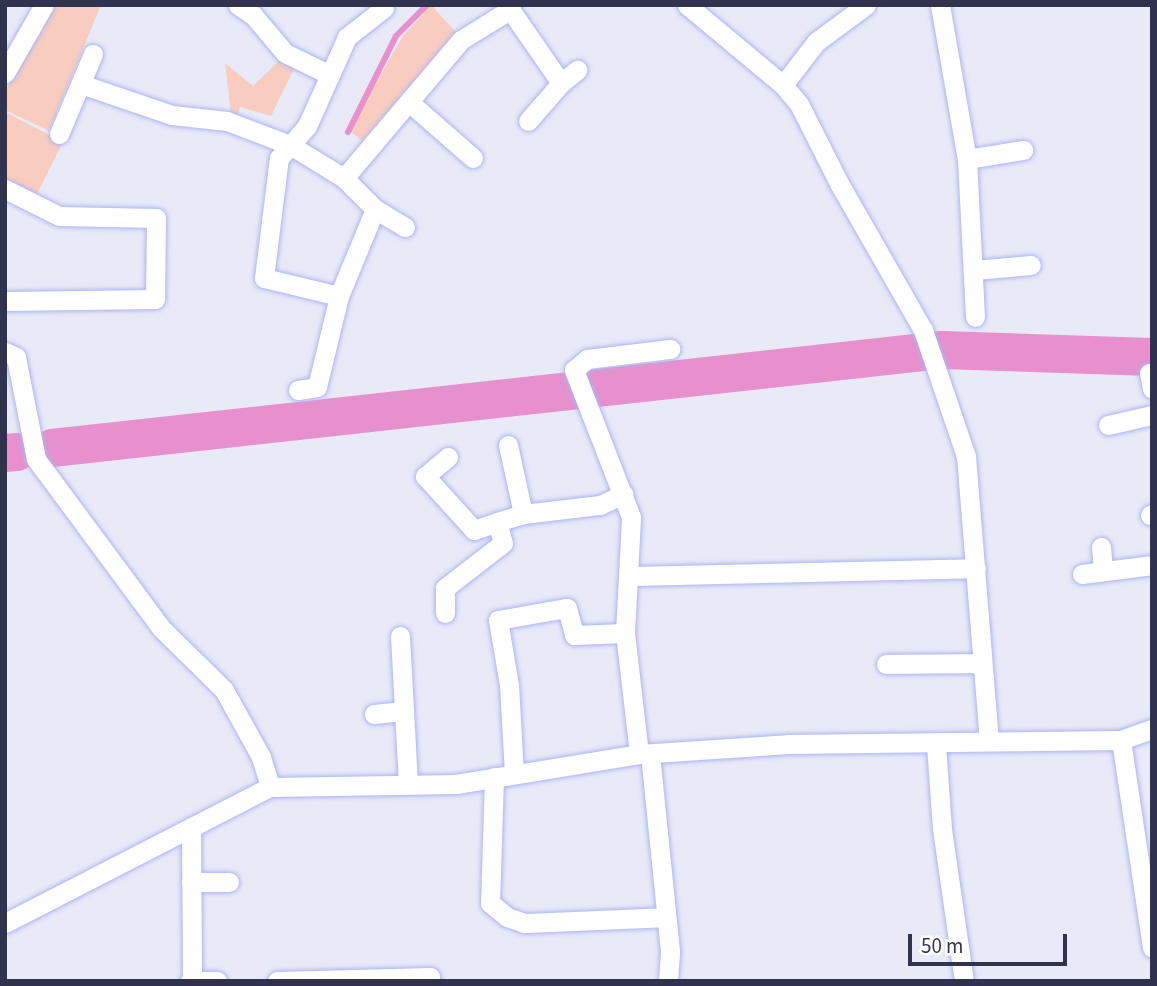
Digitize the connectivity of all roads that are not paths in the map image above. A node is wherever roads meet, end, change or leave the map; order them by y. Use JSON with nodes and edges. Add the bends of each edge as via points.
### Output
{"nodes":[{"id":1,"x":44,"y":5,"type":"edge"},
{"id":2,"x":238,"y":5,"type":"edge"},
{"id":3,"x":687,"y":5,"type":"edge"},
{"id":4,"x":940,"y":5,"type":"edge"},
{"id":5,"x":509,"y":7,"type":"edge"},
{"id":6,"x":861,"y":7,"type":"edge"},
{"id":7,"x":384,"y":8,"type":"dead end"},
{"id":8,"x":93,"y":54,"type":"dead end"},
{"id":9,"x":577,"y":70,"type":"dead end"},
{"id":10,"x":5,"y":73,"type":"edge"},
{"id":11,"x":328,"y":74,"type":"junction"},
{"id":12,"x":561,"y":83,"type":"junction"},
{"id":13,"x":81,"y":84,"type":"junction"},
{"id":14,"x":783,"y":85,"type":"junction"},
{"id":15,"x":409,"y":102,"type":"junction"},
{"id":16,"x":528,"y":121,"type":"dead end"},
{"id":17,"x":60,"y":134,"type":"dead end"},
{"id":18,"x":290,"y":145,"type":"junction"},
{"id":19,"x":1023,"y":150,"type":"dead end"},
{"id":20,"x":473,"y":158,"type":"dead end"},
{"id":21,"x":967,"y":159,"type":"junction"},
{"id":22,"x":344,"y":178,"type":"junction"},
{"id":23,"x":5,"y":189,"type":"edge"},
{"id":24,"x":375,"y":209,"type":"junction"},
{"id":25,"x":405,"y":227,"type":"dead end"},
{"id":26,"x":1031,"y":265,"type":"dead end"},
{"id":27,"x":975,"y":270,"type":"junction"},
{"id":28,"x":340,"y":296,"type":"junction"},
{"id":29,"x":5,"y":301,"type":"edge"},
{"id":30,"x":975,"y":317,"type":"dead end"},
{"id":31,"x":670,"y":349,"type":"dead end"},
{"id":32,"x":5,"y":352,"type":"edge"},
{"id":33,"x":298,"y":390,"type":"dead end"},
{"id":34,"x":1152,"y":415,"type":"edge"},
{"id":35,"x":1108,"y":425,"type":"dead end"},
{"id":36,"x":508,"y":445,"type":"dead end"},
{"id":37,"x":448,"y":457,"type":"dead end"},
{"id":38,"x":624,"y":494,"type":"junction"},
{"id":39,"x":523,"y":514,"type":"junction"},
{"id":40,"x":497,"y":522,"type":"junction"},
{"id":41,"x":1101,"y":547,"type":"dead end"},
{"id":42,"x":1152,"y":565,"type":"edge"},
{"id":43,"x":976,"y":568,"type":"junction"},
{"id":44,"x":1103,"y":571,"type":"junction"},
{"id":45,"x":1082,"y":574,"type":"dead end"},
{"id":46,"x":630,"y":576,"type":"junction"},
{"id":47,"x":445,"y":613,"type":"dead end"},
{"id":48,"x":625,"y":633,"type":"junction"},
{"id":49,"x":400,"y":636,"type":"dead end"},
{"id":50,"x":981,"y":663,"type":"junction"},
{"id":51,"x":886,"y":664,"type":"dead end"},
{"id":52,"x":403,"y":711,"type":"junction"},
{"id":53,"x":374,"y":714,"type":"dead end"},
{"id":54,"x":1152,"y":729,"type":"edge"},
{"id":55,"x":1121,"y":740,"type":"junction"},
{"id":56,"x":989,"y":741,"type":"junction"},
{"id":57,"x":936,"y":745,"type":"junction"},
{"id":58,"x":645,"y":754,"type":"junction"},
{"id":59,"x":514,"y":774,"type":"junction"},
{"id":60,"x":494,"y":777,"type":"junction"},
{"id":61,"x":408,"y":783,"type":"junction"},
{"id":62,"x":270,"y":787,"type":"junction"},
{"id":63,"x":191,"y":827,"type":"junction"},
{"id":64,"x":191,"y":882,"type":"junction"},
{"id":65,"x":229,"y":882,"type":"dead end"},
{"id":66,"x":666,"y":917,"type":"junction"},
{"id":67,"x":5,"y":923,"type":"edge"},
{"id":68,"x":1152,"y":948,"type":"edge"},
{"id":69,"x":191,"y":980,"type":"edge"},
{"id":70,"x":323,"y":980,"type":"edge"},
{"id":71,"x":216,"y":981,"type":"edge"},
{"id":72,"x":277,"y":981,"type":"edge"},
{"id":73,"x":430,"y":981,"type":"edge"},
{"id":74,"x":668,"y":981,"type":"edge"},
{"id":75,"x":964,"y":981,"type":"edge"}],
"edges":[{"from":1,"to":10,"type":"street"},
{"from":2,"to":11,"type":"street","via":[[253,15],[285,52]]},
{"from":3,"to":14,"type":"street"},
{"from":4,"to":21,"type":"street"},
{"from":5,"to":12,"type":"street"},
{"from":5,"to":15,"type":"street","via":[[461,40]]},
{"from":6,"to":14,"type":"street","via":[[816,42]]},
{"from":7,"to":11,"type":"street","via":[[348,37]]},
{"from":8,"to":13,"type":"street"},
{"from":9,"to":12,"type":"street"},
{"from":11,"to":18,"type":"street","via":[[307,125]]},
{"from":12,"to":16,"type":"street"},
{"from":13,"to":17,"type":"street"},
{"from":13,"to":18,"type":"street","via":[[172,115],[228,121]]},
{"from":14,"to":43,"type":"street","via":[[799,104],[923,330],[966,456]]},
{"from":15,"to":20,"type":"street"},
{"from":15,"to":22,"type":"street"},
{"from":18,"to":22,"type":"street"},
{"from":18,"to":28,"type":"street","via":[[279,158],[264,278]]},
{"from":19,"to":21,"type":"street"},
{"from":21,"to":27,"type":"street"},
{"from":22,"to":24,"type":"street"},
{"from":23,"to":29,"type":"street","via":[[60,216],[156,218],[155,299]]},
{"from":24,"to":25,"type":"street"},
{"from":24,"to":28,"type":"street"},
{"from":26,"to":27,"type":"street"},
{"from":27,"to":30,"type":"street"},
{"from":28,"to":33,"type":"street","via":[[317,387]]},
{"from":31,"to":38,"type":"street","via":[[587,359],[574,370]]},
{"from":32,"to":62,"type":"street","via":[[16,357],[36,459],[160,628],[224,690],[261,757]]},
{"from":34,"to":35,"type":"street"},
{"from":36,"to":39,"type":"street"},
{"from":37,"to":40,"type":"street","via":[[425,476],[474,530]]},
{"from":38,"to":39,"type":"street","via":[[600,505]]},
{"from":38,"to":46,"type":"street","via":[[631,517]]},
{"from":39,"to":40,"type":"street"},
{"from":40,"to":47,"type":"street","via":[[503,543],[445,588]]},
{"from":41,"to":44,"type":"street"},
{"from":42,"to":44,"type":"street"},
{"from":43,"to":46,"type":"street"},
{"from":43,"to":50,"type":"street"},
{"from":44,"to":45,"type":"street"},
{"from":46,"to":48,"type":"street"},
{"from":48,"to":58,"type":"street"},
{"from":48,"to":59,"type":"street","via":[[574,635],[567,608],[498,620],[509,685]]},
{"from":49,"to":52,"type":"street"},
{"from":50,"to":51,"type":"street"},
{"from":50,"to":56,"type":"street"},
{"from":52,"to":53,"type":"street"},
{"from":52,"to":61,"type":"street"},
{"from":54,"to":55,"type":"street"},
{"from":55,"to":56,"type":"street"},
{"from":55,"to":68,"type":"street"},
{"from":56,"to":57,"type":"street"},
{"from":57,"to":58,"type":"street","via":[[788,744]]},
{"from":57,"to":75,"type":"street","via":[[942,830]]},
{"from":58,"to":59,"type":"street"},
{"from":58,"to":66,"type":"street"},
{"from":59,"to":60,"type":"street"},
{"from":60,"to":61,"type":"street"},
{"from":60,"to":66,"type":"street","via":[[490,903],[507,917],[524,923]]},
{"from":61,"to":62,"type":"street"},
{"from":62,"to":63,"type":"street"},
{"from":63,"to":64,"type":"street"},
{"from":63,"to":67,"type":"street"},
{"from":64,"to":65,"type":"street"},
{"from":64,"to":69,"type":"street","via":[[184,936]]},
{"from":66,"to":74,"type":"street"},
{"from":69,"to":71,"type":"street"},
{"from":70,"to":72,"type":"street"},
{"from":70,"to":73,"type":"street","via":[[430,977]]}]}
